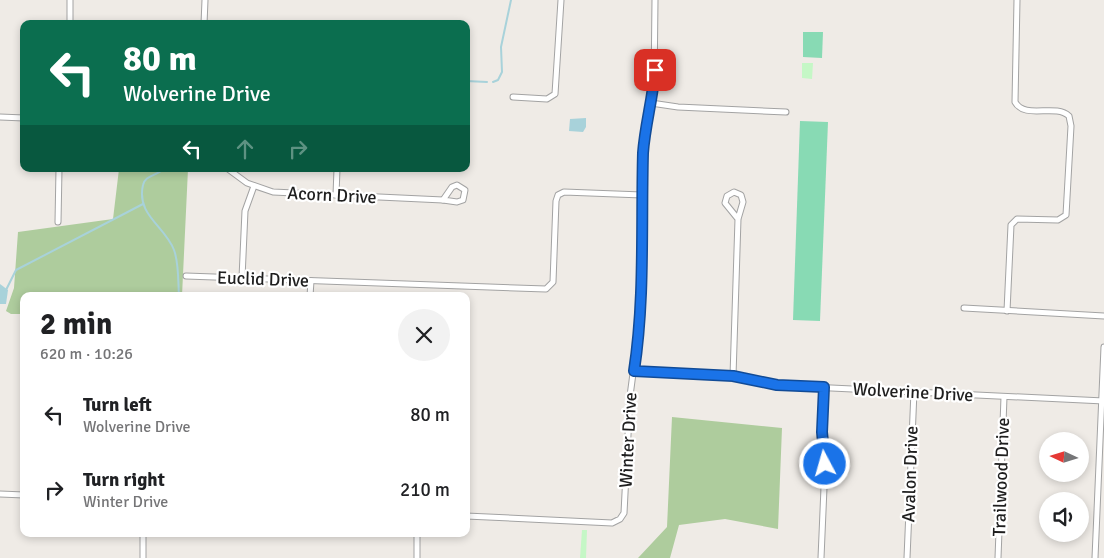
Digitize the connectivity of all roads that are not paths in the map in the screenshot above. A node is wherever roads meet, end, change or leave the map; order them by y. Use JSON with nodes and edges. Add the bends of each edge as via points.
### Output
{"nodes":[{"id":1,"x":70,"y":0,"type":"edge"},
{"id":2,"x":205,"y":0,"type":"edge"},
{"id":3,"x":561,"y":0,"type":"edge"},
{"id":4,"x":655,"y":0,"type":"edge"},
{"id":5,"x":1017,"y":0,"type":"edge"},
{"id":6,"x":70,"y":20,"type":"edge"},
{"id":7,"x":204,"y":20,"type":"edge"},
{"id":8,"x":514,"y":97,"type":"dead end"},
{"id":9,"x":651,"y":103,"type":"junction"},
{"id":10,"x":786,"y":112,"type":"dead end"},
{"id":11,"x":0,"y":117,"type":"edge"},
{"id":12,"x":20,"y":118,"type":"edge"},
{"id":13,"x":59,"y":172,"type":"edge"},
{"id":14,"x":233,"y":172,"type":"edge"},
{"id":15,"x":338,"y":172,"type":"edge"},
{"id":16,"x":254,"y":186,"type":"junction"},
{"id":17,"x":642,"y":195,"type":"junction"},
{"id":18,"x":336,"y":196,"type":"junction"},
{"id":19,"x":443,"y":200,"type":"dead end"},
{"id":20,"x":738,"y":219,"type":"junction"},
{"id":21,"x":58,"y":222,"type":"dead end"},
{"id":22,"x":186,"y":276,"type":"dead end"},
{"id":23,"x":242,"y":278,"type":"junction"},
{"id":24,"x":311,"y":281,"type":"junction"},
{"id":25,"x":310,"y":292,"type":"edge"},
{"id":26,"x":964,"y":308,"type":"dead end"},
{"id":27,"x":1007,"y":311,"type":"junction"},
{"id":28,"x":1104,"y":316,"type":"edge"},
{"id":29,"x":1104,"y":348,"type":"edge"},
{"id":30,"x":634,"y":371,"type":"junction"},
{"id":31,"x":733,"y":376,"type":"junction"},
{"id":32,"x":824,"y":387,"type":"junction"},
{"id":33,"x":914,"y":391,"type":"junction"},
{"id":34,"x":1004,"y":397,"type":"junction"},
{"id":35,"x":1103,"y":401,"type":"edge"},
{"id":36,"x":0,"y":494,"type":"edge"},
{"id":37,"x":20,"y":495,"type":"edge"},
{"id":38,"x":470,"y":516,"type":"edge"},
{"id":39,"x":144,"y":537,"type":"edge"},
{"id":40,"x":417,"y":537,"type":"edge"},
{"id":41,"x":143,"y":558,"type":"edge"},
{"id":42,"x":417,"y":558,"type":"edge"},
{"id":43,"x":822,"y":558,"type":"edge"},
{"id":44,"x":907,"y":558,"type":"edge"},
{"id":45,"x":998,"y":558,"type":"edge"},
{"id":46,"x":1095,"y":558,"type":"edge"}],
"edges":[{"from":1,"to":6,"type":"street"},
{"from":2,"to":7,"type":"street"},
{"from":3,"to":8,"type":"street","via":[[556,94],[547,99]]},
{"from":4,"to":9,"type":"street","name":"Winter Drive","via":[[655,70]]},
{"from":5,"to":27,"type":"street","via":[[1017,107],[1064,112],[1069,116],[1071,126],[1066,215],[1058,220],[1017,219],[1011,225]]},
{"from":9,"to":10,"type":"street"},
{"from":9,"to":17,"type":"street","name":"Winter Drive","via":[[645,136]]},
{"from":11,"to":12,"type":"street"},
{"from":13,"to":21,"type":"street"},
{"from":14,"to":16,"type":"street","name":"Acorn Drive"},
{"from":15,"to":18,"type":"street"},
{"from":16,"to":18,"type":"street","name":"Acorn Drive","via":[[282,193]]},
{"from":16,"to":23,"type":"street","via":[[245,211]]},
{"from":17,"to":24,"type":"street","name":"Euclid Drive","via":[[564,192],[558,195],[554,279],[546,289]]},
{"from":17,"to":30,"type":"street","name":"Winter Drive","via":[[639,328]]},
{"from":18,"to":19,"type":"street","name":"Acorn Drive"},
{"from":20,"to":20,"type":"street","via":[[743,202],[741,195],[734,192],[727,196],[726,203]]},
{"from":20,"to":31,"type":"street"},
{"from":22,"to":23,"type":"street","name":"Euclid Drive"},
{"from":23,"to":24,"type":"street","name":"Euclid Drive"},
{"from":24,"to":25,"type":"street"},
{"from":26,"to":27,"type":"street"},
{"from":27,"to":28,"type":"street"},
{"from":29,"to":35,"type":"street"},
{"from":30,"to":31,"type":"street","name":"Wolverine Drive"},
{"from":30,"to":38,"type":"street","name":"Winter Drive","via":[[624,508],[620,519],[612,523]]},
{"from":31,"to":32,"type":"street","name":"Wolverine Drive","via":[[777,385]]},
{"from":32,"to":33,"type":"street","name":"Wolverine Drive"},
{"from":32,"to":43,"type":"street"},
{"from":33,"to":34,"type":"street","name":"Wolverine Drive"},
{"from":33,"to":44,"type":"street","name":"Avalon Drive"},
{"from":34,"to":35,"type":"street","name":"Wolverine Drive"},
{"from":34,"to":45,"type":"street","name":"Trailwood Drive"},
{"from":35,"to":46,"type":"street"},
{"from":36,"to":37,"type":"street"},
{"from":39,"to":41,"type":"street"},
{"from":40,"to":42,"type":"street"}]}
